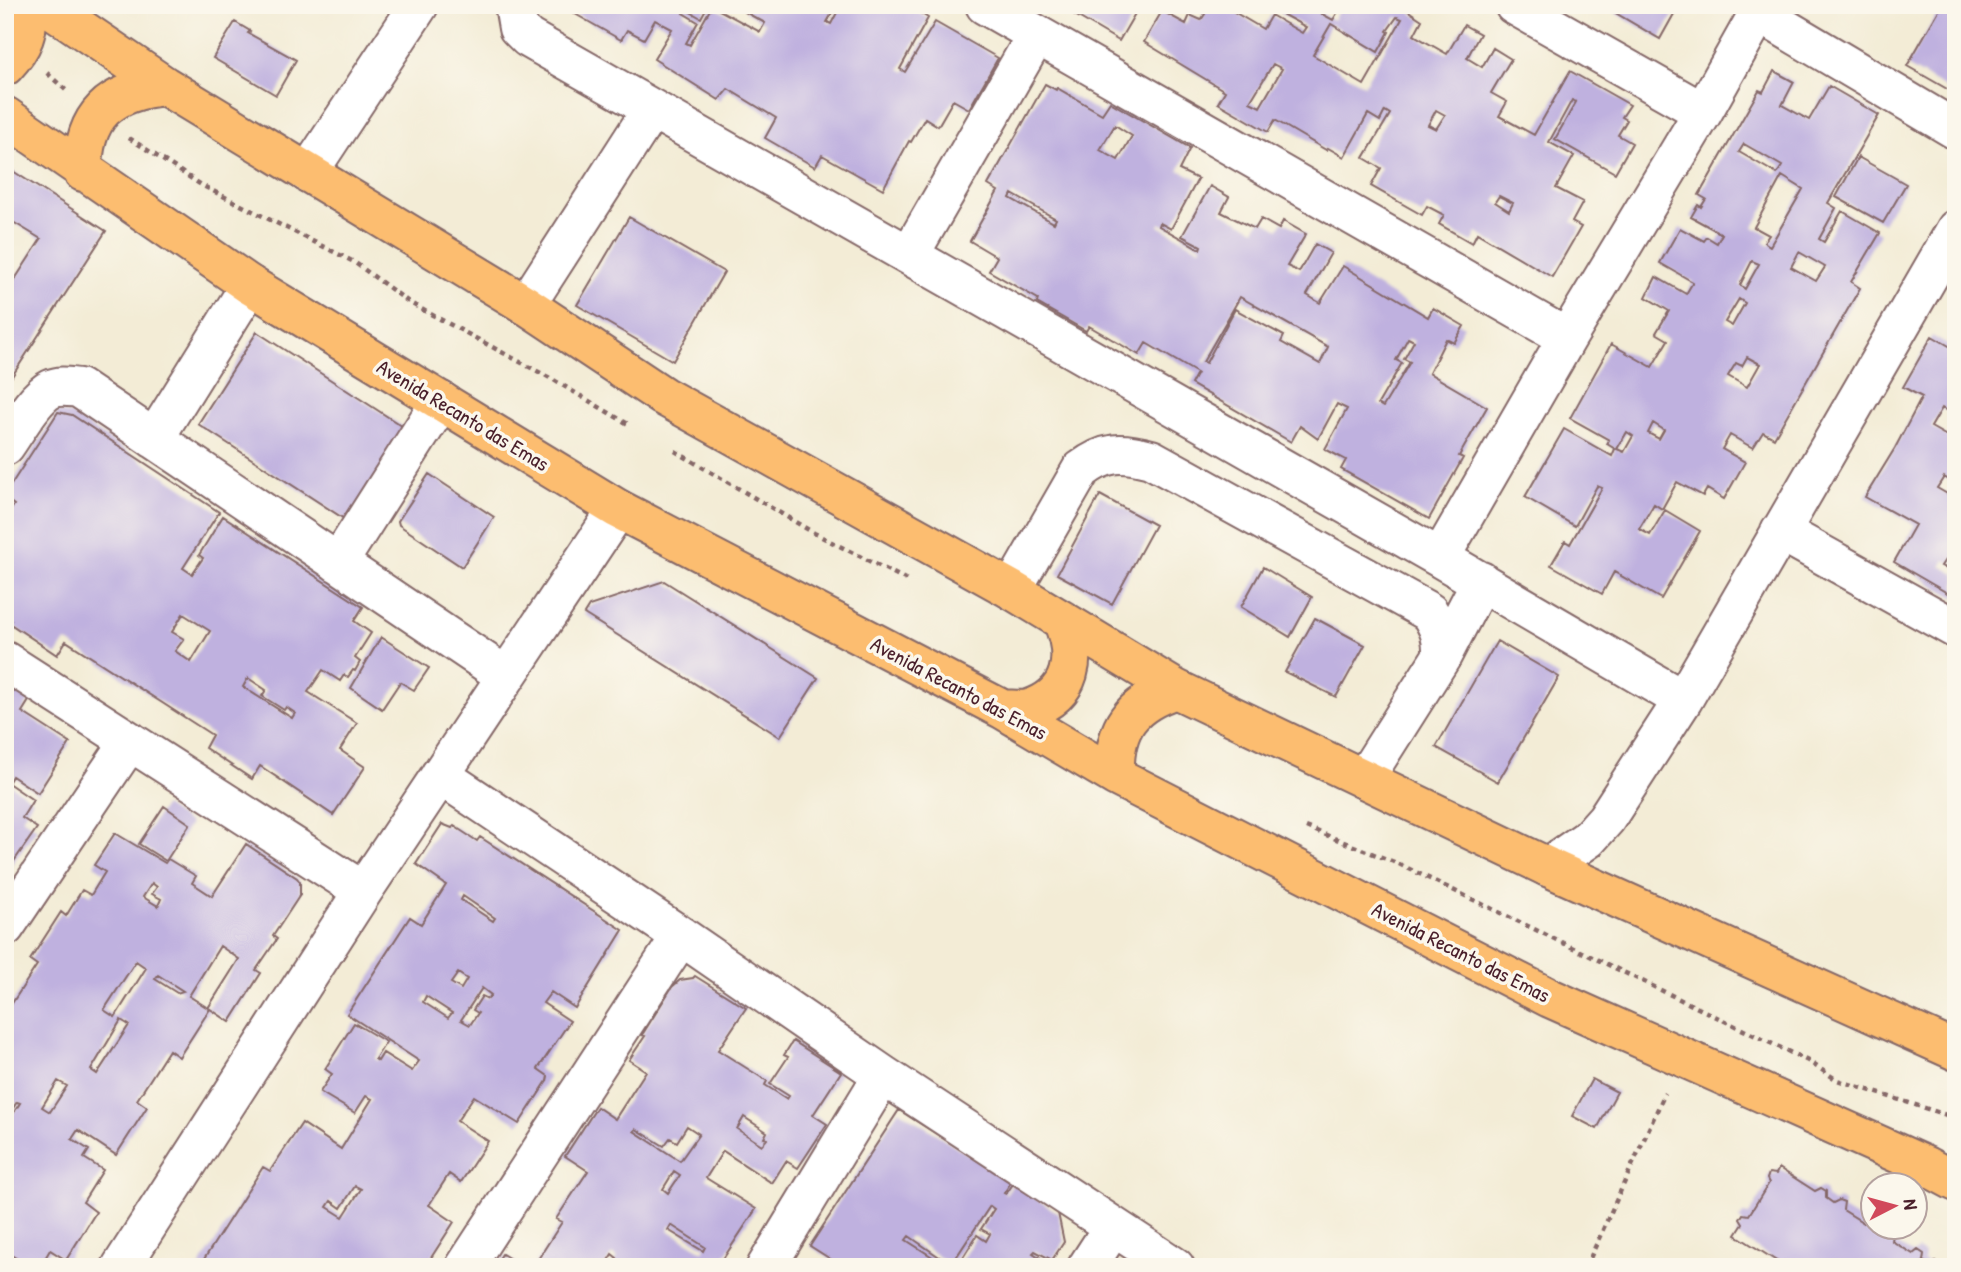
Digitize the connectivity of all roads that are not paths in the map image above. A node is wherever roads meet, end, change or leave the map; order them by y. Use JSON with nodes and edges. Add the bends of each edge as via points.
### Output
{"nodes":[{"id":1,"x":26,"y":5,"type":"edge"},
{"id":2,"x":47,"y":5,"type":"edge"},
{"id":3,"x":419,"y":5,"type":"edge"},
{"id":4,"x":514,"y":5,"type":"edge"},
{"id":5,"x":985,"y":5,"type":"edge"},
{"id":6,"x":1514,"y":5,"type":"edge"},
{"id":7,"x":1761,"y":9,"type":"edge"},
{"id":8,"x":1036,"y":36,"type":"junction"},
{"id":9,"x":5,"y":66,"type":"edge"},
{"id":10,"x":165,"y":86,"type":"junction"},
{"id":11,"x":652,"y":109,"type":"junction"},
{"id":12,"x":1703,"y":112,"type":"junction"},
{"id":13,"x":5,"y":116,"type":"edge"},
{"id":14,"x":1956,"y":130,"type":"edge"},
{"id":15,"x":83,"y":172,"type":"junction"},
{"id":16,"x":308,"y":173,"type":"junction"},
{"id":17,"x":1956,"y":229,"type":"edge"},
{"id":18,"x":910,"y":254,"type":"junction"},
{"id":19,"x":250,"y":285,"type":"junction"},
{"id":20,"x":526,"y":305,"type":"junction"},
{"id":21,"x":1567,"y":338,"type":"junction"},
{"id":22,"x":441,"y":401,"type":"junction"},
{"id":23,"x":153,"y":439,"type":"junction"},
{"id":24,"x":5,"y":446,"type":"edge"},
{"id":25,"x":618,"y":509,"type":"junction"},
{"id":26,"x":1780,"y":531,"type":"junction"},
{"id":27,"x":1440,"y":558,"type":"junction"},
{"id":28,"x":338,"y":563,"type":"junction"},
{"id":29,"x":1482,"y":581,"type":"junction"},
{"id":30,"x":1012,"y":590,"type":"junction"},
{"id":31,"x":1062,"y":620,"type":"junction"},
{"id":32,"x":1956,"y":629,"type":"edge"},
{"id":33,"x":1442,"y":656,"type":"junction"},
{"id":34,"x":5,"y":661,"type":"edge"},
{"id":35,"x":506,"y":676,"type":"junction"},
{"id":36,"x":1176,"y":689,"type":"junction"},
{"id":37,"x":1683,"y":699,"type":"junction"},
{"id":38,"x":1002,"y":709,"type":"junction"},
{"id":39,"x":130,"y":741,"type":"junction"},
{"id":40,"x":440,"y":775,"type":"junction"},
{"id":41,"x":1115,"y":776,"type":"junction"},
{"id":42,"x":1364,"y":779,"type":"junction"},
{"id":43,"x":1606,"y":819,"type":"junction"},
{"id":44,"x":1548,"y":867,"type":"junction"},
{"id":45,"x":1602,"y":890,"type":"junction"},
{"id":46,"x":363,"y":891,"type":"junction"},
{"id":47,"x":5,"y":927,"type":"edge"},
{"id":48,"x":681,"y":936,"type":"junction"},
{"id":49,"x":1956,"y":1051,"type":"edge"},
{"id":50,"x":883,"y":1075,"type":"junction"},
{"id":51,"x":1956,"y":1182,"type":"edge"},
{"id":52,"x":1113,"y":1227,"type":"junction"},
{"id":53,"x":121,"y":1267,"type":"edge"},
{"id":54,"x":465,"y":1267,"type":"edge"},
{"id":55,"x":766,"y":1267,"type":"edge"},
{"id":56,"x":1087,"y":1267,"type":"edge"},
{"id":57,"x":1175,"y":1267,"type":"edge"}],
"edges":[{"from":1,"to":9,"type":"main road","via":[[27,29],[20,50]]},
{"from":2,"to":10,"type":"main road"},
{"from":3,"to":16,"type":"street"},
{"from":4,"to":11,"type":"street","via":[[518,28],[528,38]]},
{"from":5,"to":8,"type":"street"},
{"from":6,"to":12,"type":"street"},
{"from":7,"to":12,"type":"street"},
{"from":7,"to":14,"type":"street"},
{"from":8,"to":18,"type":"street"},
{"from":8,"to":21,"type":"street"},
{"from":10,"to":15,"type":"main road","via":[[139,88],[116,98],[97,117],[83,152]]},
{"from":10,"to":16,"type":"main road"},
{"from":11,"to":18,"type":"street"},
{"from":11,"to":20,"type":"street"},
{"from":12,"to":21,"type":"street"},
{"from":13,"to":15,"type":"main road","name":"Avenida Recanto das Emas"},
{"from":15,"to":19,"type":"main road","name":"Avenida Recanto das Emas"},
{"from":16,"to":20,"type":"main road"},
{"from":17,"to":26,"type":"street"},
{"from":18,"to":27,"type":"street"},
{"from":19,"to":22,"type":"main road","name":"Avenida Recanto das Emas"},
{"from":19,"to":23,"type":"street"},
{"from":20,"to":30,"type":"main road","via":[[663,396]]},
{"from":21,"to":27,"type":"street"},
{"from":22,"to":25,"type":"main road","name":"Avenida Recanto das Emas"},
{"from":22,"to":28,"type":"street"},
{"from":23,"to":24,"type":"street","via":[[79,388],[59,387],[40,397]]},
{"from":23,"to":28,"type":"street"},
{"from":25,"to":35,"type":"street"},
{"from":25,"to":38,"type":"main road","name":"Avenida Recanto das Emas"},
{"from":26,"to":32,"type":"street"},
{"from":26,"to":37,"type":"street"},
{"from":27,"to":29,"type":"street"},
{"from":28,"to":35,"type":"street"},
{"from":29,"to":33,"type":"street"},
{"from":29,"to":37,"type":"street"},
{"from":30,"to":31,"type":"main road"},
{"from":30,"to":33,"type":"street","via":[[1081,470],[1096,458],[1114,453],[1135,455],[1151,459],[1429,612],[1443,641]]},
{"from":31,"to":36,"type":"main road"},
{"from":31,"to":38,"type":"main road","via":[[1072,659],[1067,678],[1051,698],[1027,709]]},
{"from":33,"to":42,"type":"street"},
{"from":34,"to":39,"type":"street"},
{"from":35,"to":40,"type":"street"},
{"from":36,"to":41,"type":"main road","via":[[1152,697],[1133,713],[1119,735]]},
{"from":36,"to":42,"type":"main road"},
{"from":37,"to":43,"type":"street"},
{"from":38,"to":41,"type":"main road","name":"Avenida Recanto das Emas"},
{"from":39,"to":46,"type":"street"},
{"from":39,"to":47,"type":"street"},
{"from":40,"to":46,"type":"street"},
{"from":40,"to":48,"type":"street"},
{"from":41,"to":51,"type":"main road","name":"Avenida Recanto das Emas","via":[[1550,998]]},
{"from":42,"to":44,"type":"main road"},
{"from":43,"to":44,"type":"street","via":[[1588,839]]},
{"from":43,"to":45,"type":"street","via":[[1598,866]]},
{"from":44,"to":45,"type":"main road"},
{"from":45,"to":49,"type":"main road"},
{"from":46,"to":53,"type":"street"},
{"from":48,"to":50,"type":"street"},
{"from":48,"to":54,"type":"street"},
{"from":50,"to":52,"type":"street"},
{"from":50,"to":55,"type":"street"},
{"from":52,"to":56,"type":"street"},
{"from":52,"to":57,"type":"street"}]}
